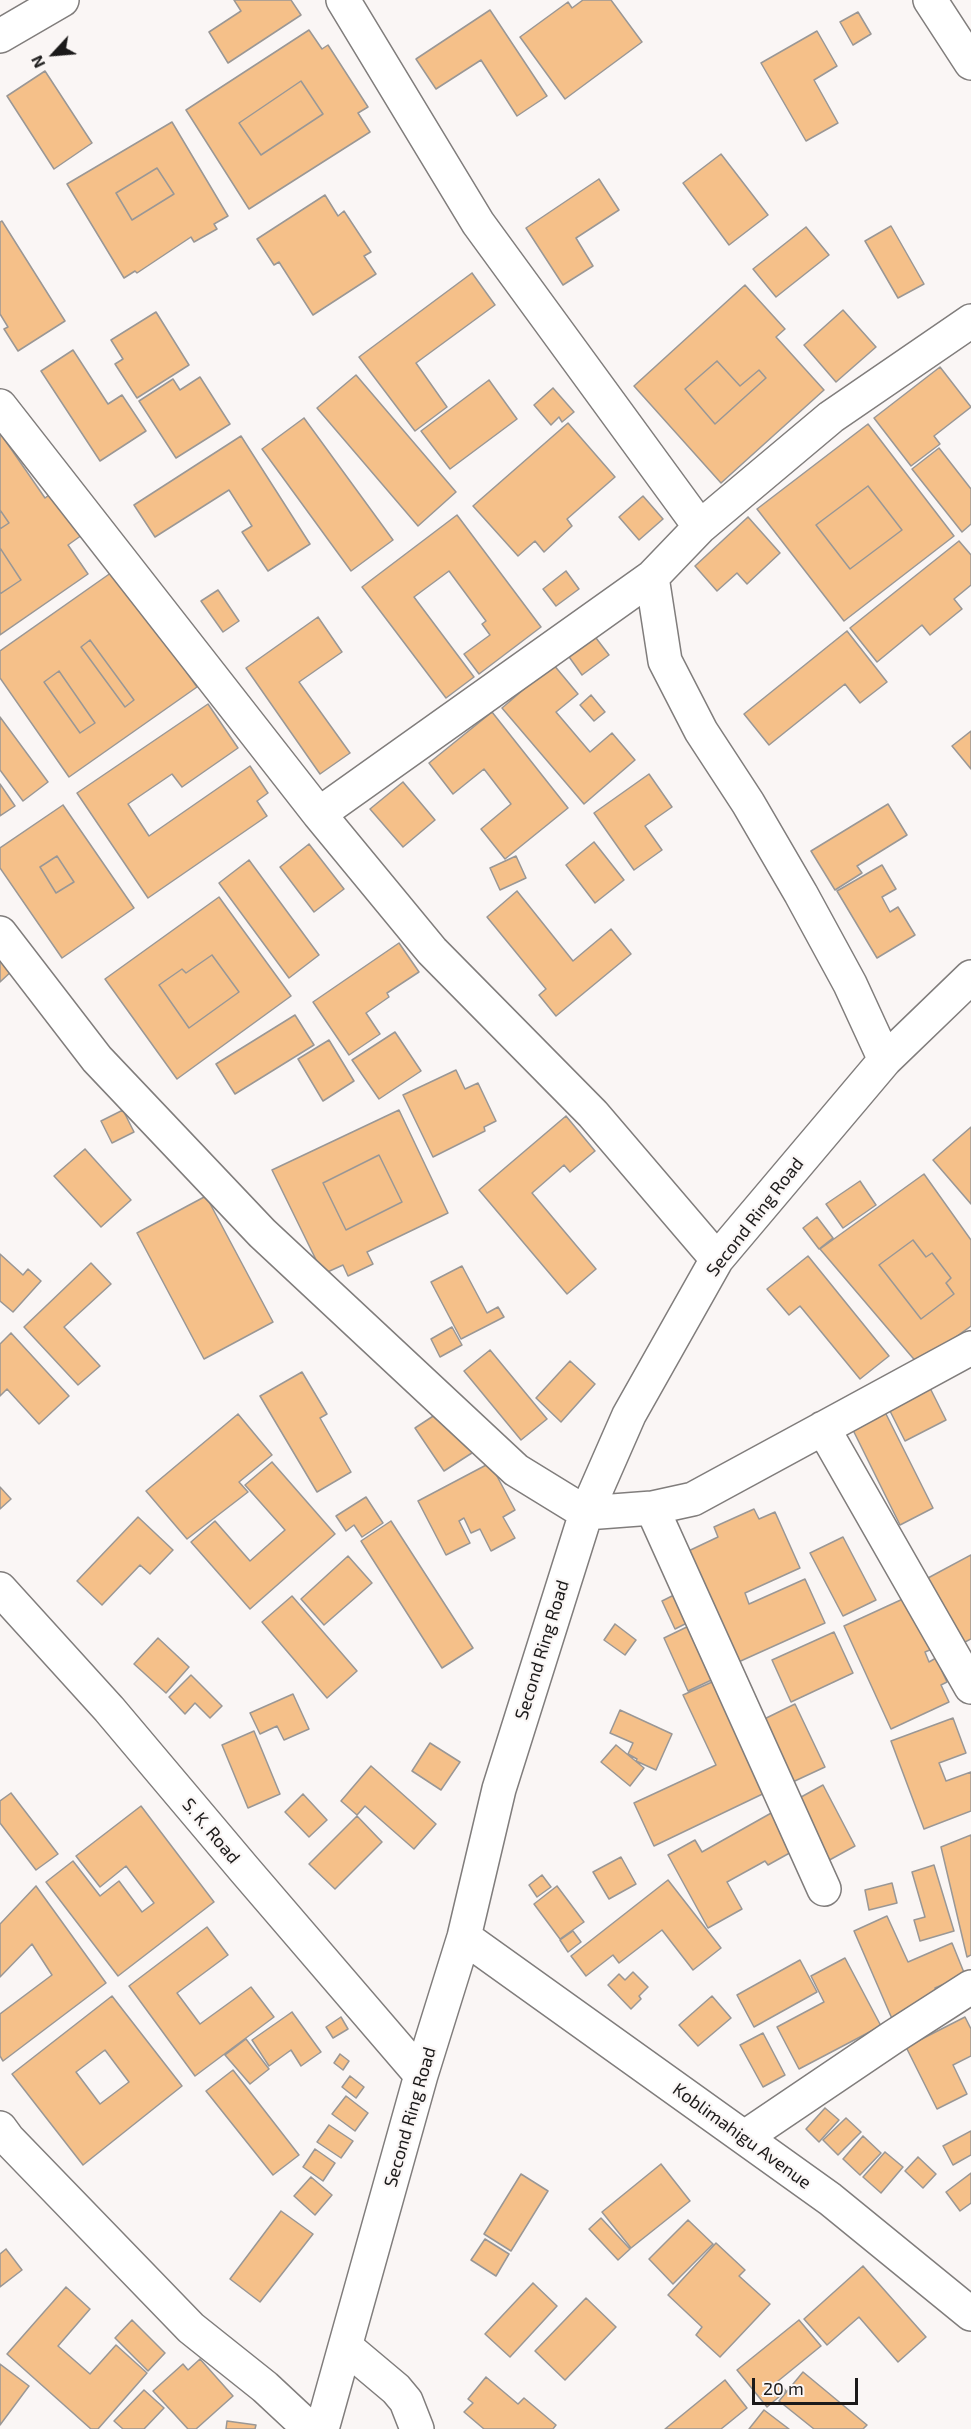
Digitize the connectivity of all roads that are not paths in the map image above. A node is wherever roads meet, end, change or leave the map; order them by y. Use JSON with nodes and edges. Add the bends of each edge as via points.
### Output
{"nodes":[{"id":1,"x":62,"y":0,"type":"edge"},
{"id":2,"x":343,"y":0,"type":"edge"},
{"id":3,"x":930,"y":0,"type":"edge"},
{"id":4,"x":0,"y":36,"type":"edge"},
{"id":5,"x":971,"y":63,"type":"edge"},
{"id":6,"x":971,"y":321,"type":"edge"},
{"id":7,"x":0,"y":406,"type":"edge"},
{"id":8,"x":700,"y":527,"type":"junction"},
{"id":9,"x":652,"y":577,"type":"junction"},
{"id":10,"x":319,"y":814,"type":"junction"},
{"id":11,"x":0,"y":933,"type":"edge"},
{"id":12,"x":971,"y":977,"type":"edge"},
{"id":13,"x":885,"y":1060,"type":"junction"},
{"id":14,"x":717,"y":1259,"type":"junction"},
{"id":15,"x":971,"y":1347,"type":"edge"},
{"id":16,"x":823,"y":1428,"type":"junction"},
{"id":17,"x":652,"y":1508,"type":"junction"},
{"id":18,"x":586,"y":1513,"type":"junction"},
{"id":19,"x":0,"y":1589,"type":"edge"},
{"id":20,"x":971,"y":1687,"type":"edge"},
{"id":21,"x":824,"y":1889,"type":"dead end"},
{"id":22,"x":464,"y":1937,"type":"junction"},
{"id":23,"x":971,"y":1987,"type":"edge"},
{"id":24,"x":421,"y":2075,"type":"junction"},
{"id":25,"x":0,"y":2128,"type":"edge"},
{"id":26,"x":745,"y":2137,"type":"junction"},
{"id":27,"x":971,"y":2314,"type":"edge"},
{"id":28,"x":346,"y":2346,"type":"junction"},
{"id":29,"x":310,"y":2429,"type":"edge"},
{"id":30,"x":322,"y":2429,"type":"edge"},
{"id":31,"x":417,"y":2429,"type":"edge"}],
"edges":[{"from":1,"to":4,"type":"street"},
{"from":2,"to":8,"type":"street","via":[[478,223]]},
{"from":3,"to":5,"type":"street"},
{"from":6,"to":8,"type":"street","via":[[831,417]]},
{"from":7,"to":10,"type":"street"},
{"from":8,"to":9,"type":"street"},
{"from":9,"to":10,"type":"street"},
{"from":9,"to":13,"type":"street","via":[[665,661],[702,731],[807,904]]},
{"from":10,"to":14,"type":"street","via":[[432,951],[593,1114]]},
{"from":11,"to":18,"type":"street","via":[[97,1059],[262,1233],[516,1470]]},
{"from":12,"to":13,"type":"street","name":"Second Ring Road"},
{"from":13,"to":14,"type":"street","name":"Second Ring Road"},
{"from":14,"to":18,"type":"street","name":"Second Ring Road","via":[[629,1415]]},
{"from":15,"to":16,"type":"street"},
{"from":16,"to":17,"type":"street","via":[[693,1499]]},
{"from":16,"to":20,"type":"street"},
{"from":17,"to":18,"type":"street"},
{"from":17,"to":21,"type":"street"},
{"from":18,"to":22,"type":"street","name":"Second Ring Road","via":[[499,1789]]},
{"from":19,"to":24,"type":"street","name":"S. K. Road","via":[[110,1709]]},
{"from":22,"to":24,"type":"street","name":"Second Ring Road"},
{"from":22,"to":26,"type":"street","name":"Koblimahigu Avenue"},
{"from":23,"to":26,"type":"street"},
{"from":24,"to":28,"type":"street","name":"Second Ring Road"},
{"from":25,"to":29,"type":"street","via":[[191,2328]]},
{"from":26,"to":27,"type":"street","name":"Koblimahigu Avenue","via":[[830,2199]]},
{"from":28,"to":30,"type":"street","name":"Second Ring Road"},
{"from":28,"to":31,"type":"street","via":[[396,2389],[414,2416]]}]}
